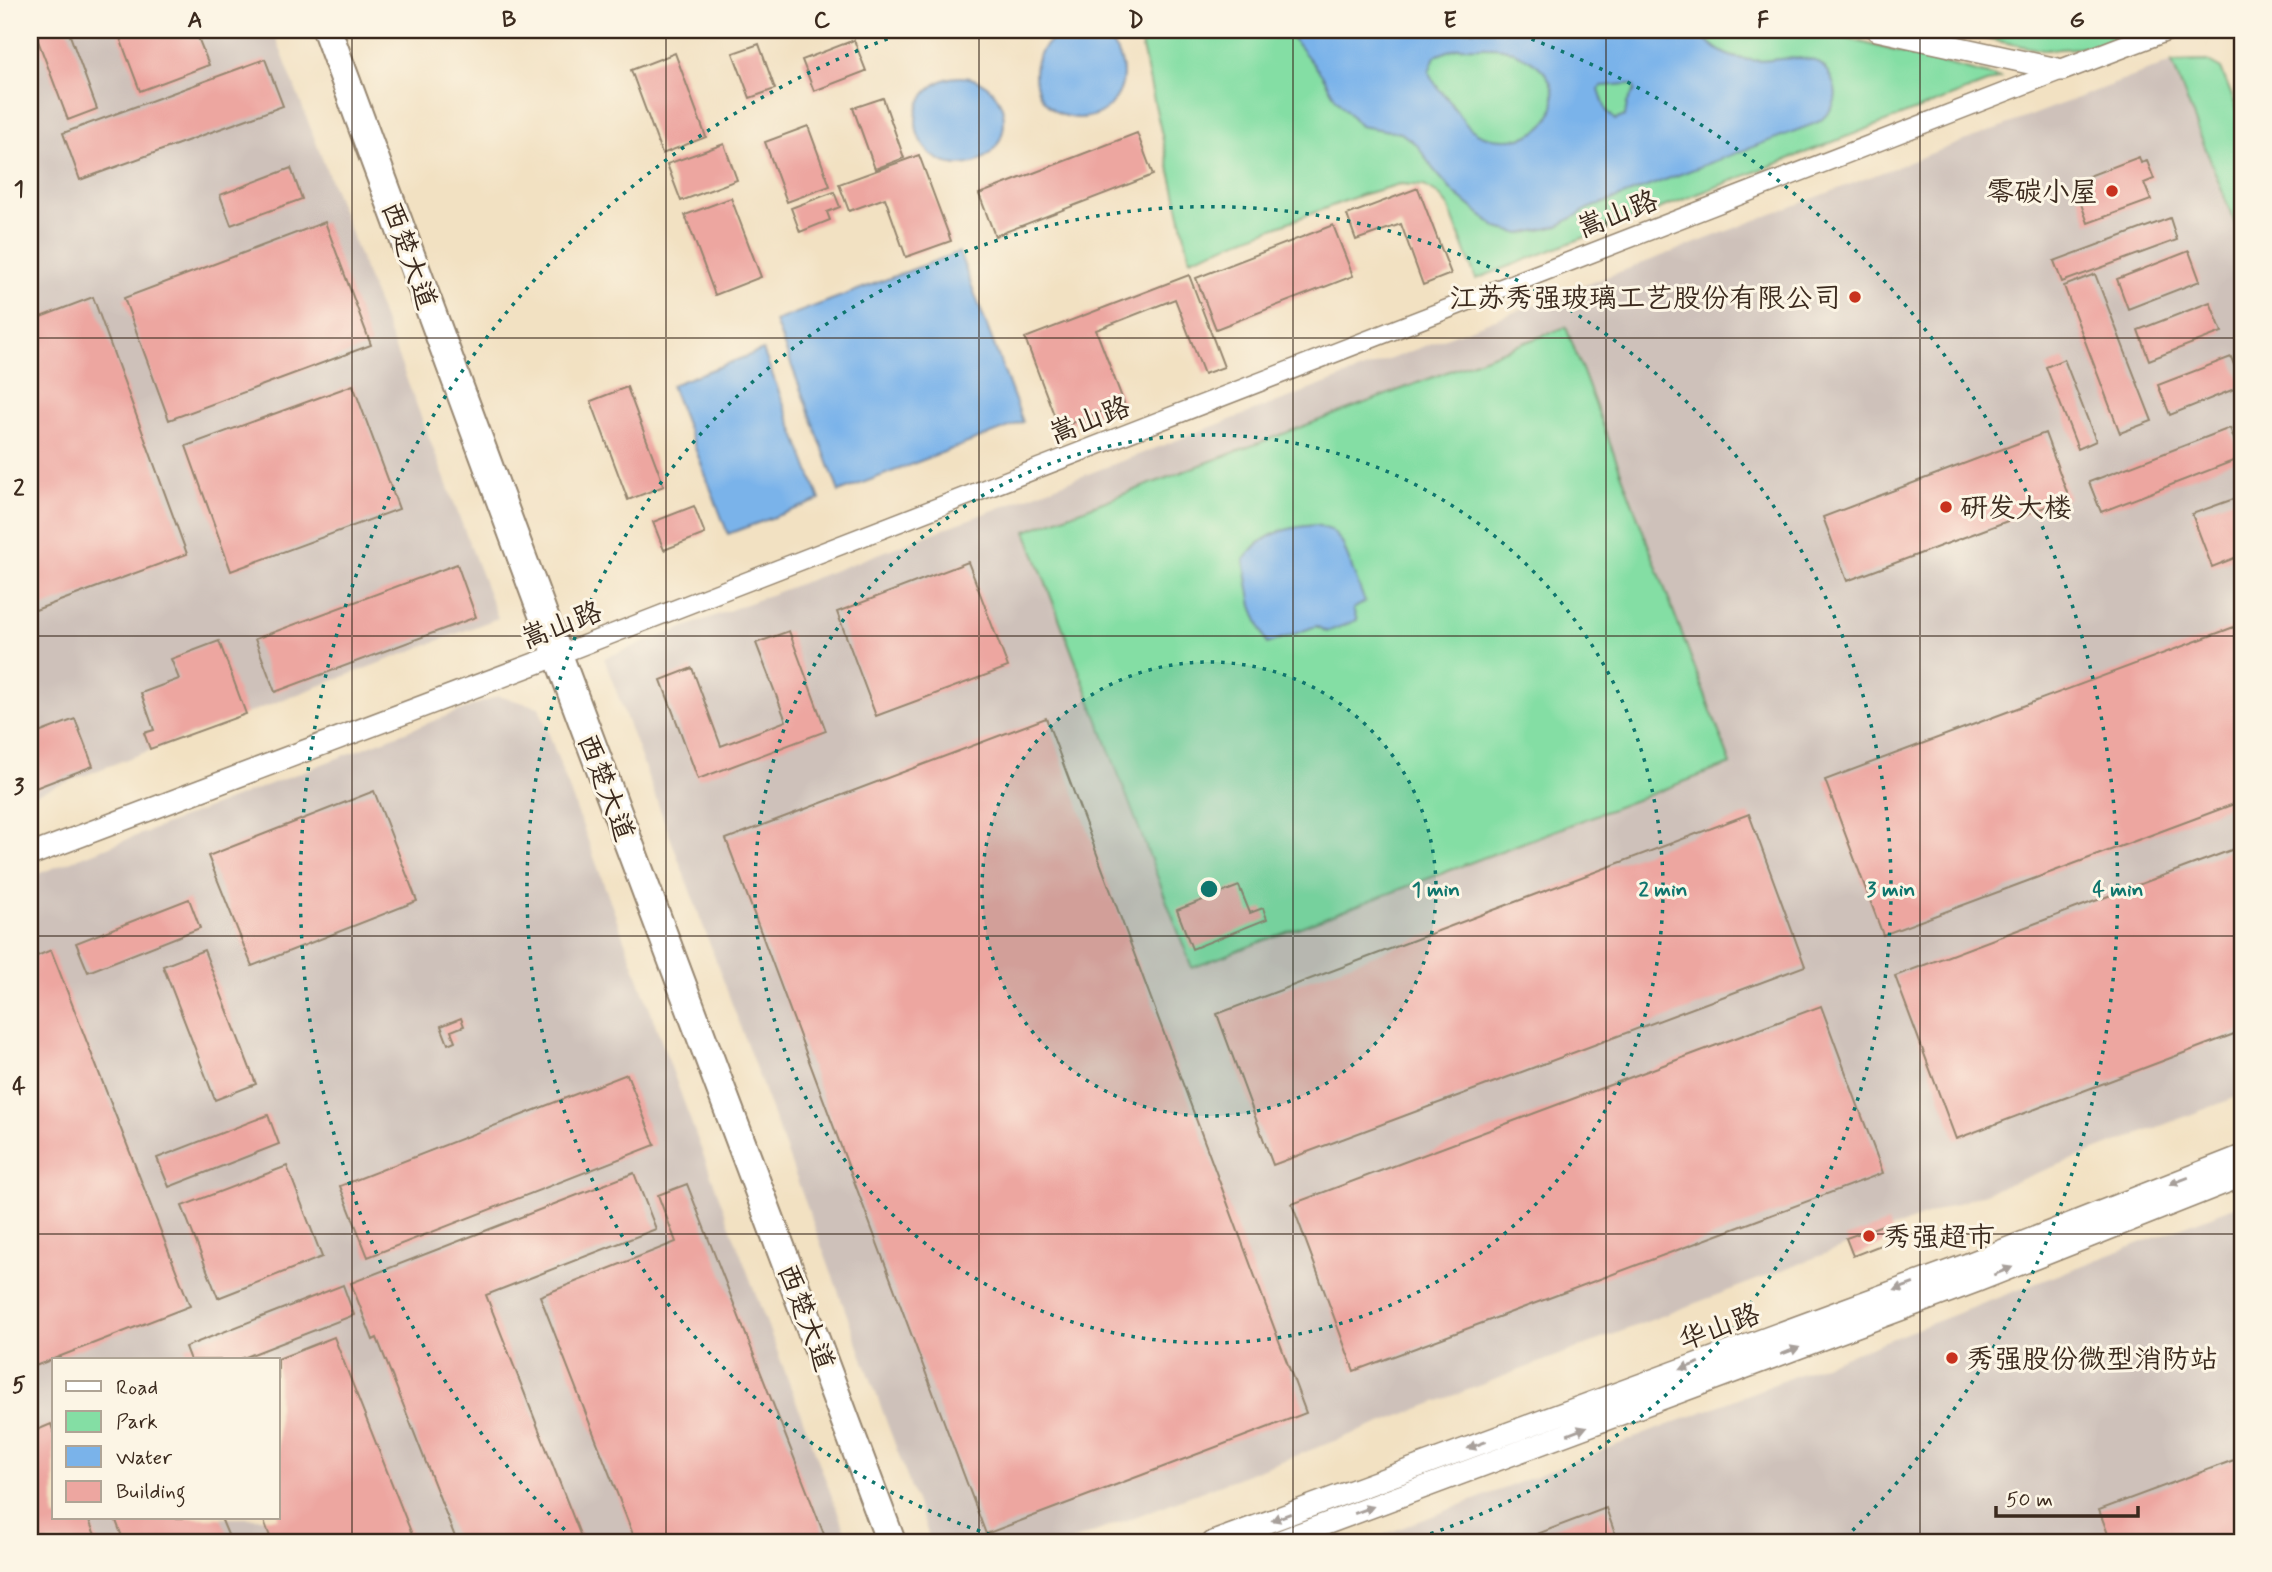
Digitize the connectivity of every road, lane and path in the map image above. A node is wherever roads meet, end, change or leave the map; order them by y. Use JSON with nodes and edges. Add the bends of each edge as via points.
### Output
{"nodes":[{"id":1,"x":327,"y":30,"type":"edge"},
{"id":2,"x":1877,"y":30,"type":"edge"},
{"id":3,"x":2167,"y":30,"type":"edge"},
{"id":4,"x":2062,"y":70,"type":"junction"},
{"id":5,"x":558,"y":655,"type":"junction"},
{"id":6,"x":30,"y":855,"type":"edge"},
{"id":7,"x":2242,"y":1156,"type":"edge"},
{"id":8,"x":2242,"y":1176,"type":"edge"},
{"id":9,"x":891,"y":1542,"type":"edge"},
{"id":10,"x":1213,"y":1542,"type":"edge"},
{"id":11,"x":1277,"y":1542,"type":"edge"}],
"edges":[{"from":1,"to":5,"type":"main road","name":"西楚大道"},
{"from":2,"to":4,"type":"street"},
{"from":3,"to":4,"type":"street","name":"嵩山路"},
{"from":4,"to":5,"type":"street","name":"嵩山路"},
{"from":5,"to":6,"type":"street","name":"嵩山路"},
{"from":5,"to":9,"type":"main road","name":"西楚大道"},
{"from":7,"to":10,"type":"street","name":"华山路","one_way":true,"via":[[1968,1264]]},
{"from":11,"to":8,"type":"street","name":"华山路","one_way":true,"via":[[1975,1282]]}]}
